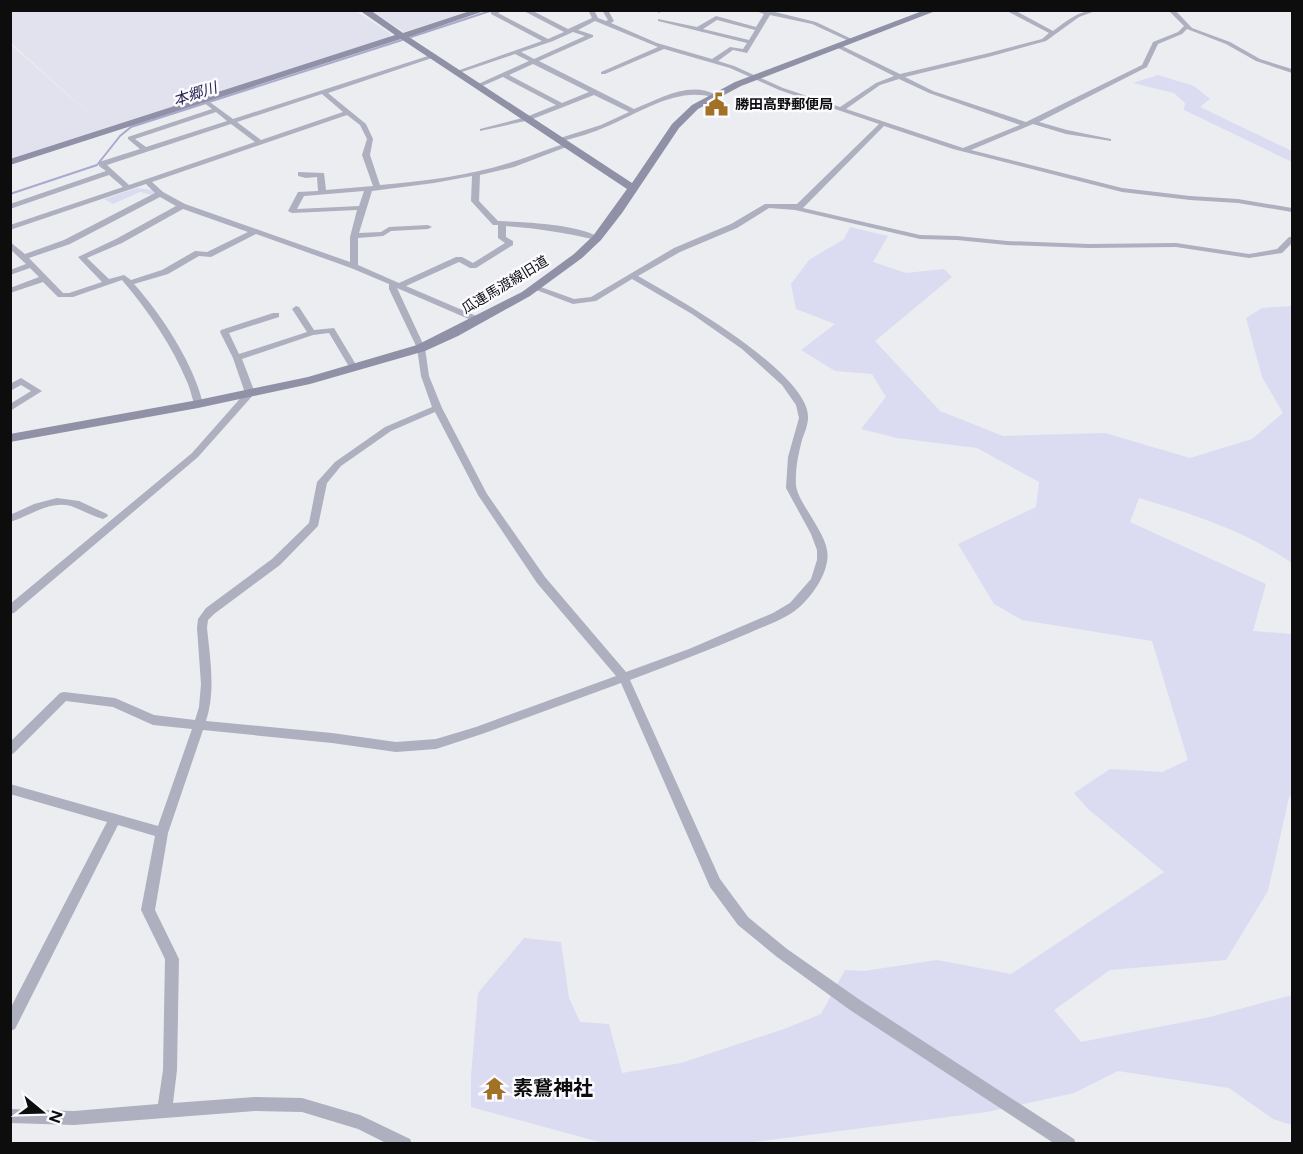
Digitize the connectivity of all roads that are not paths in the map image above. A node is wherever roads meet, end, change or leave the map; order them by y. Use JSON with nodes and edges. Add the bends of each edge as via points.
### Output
{"nodes":[{"id":1,"x":363,"y":10,"type":"edge"},
{"id":2,"x":483,"y":10,"type":"edge"},
{"id":3,"x":502,"y":10,"type":"edge"},
{"id":4,"x":525,"y":10,"type":"edge"},
{"id":5,"x":591,"y":10,"type":"edge"},
{"id":6,"x":605,"y":10,"type":"edge"},
{"id":7,"x":756,"y":10,"type":"edge"},
{"id":8,"x":934,"y":10,"type":"edge"},
{"id":9,"x":1008,"y":10,"type":"edge"},
{"id":10,"x":1095,"y":10,"type":"edge"},
{"id":11,"x":1171,"y":10,"type":"edge"},
{"id":12,"x":770,"y":12,"type":"edge"},
{"id":13,"x":595,"y":19,"type":"junction"},
{"id":14,"x":660,"y":20,"type":"dead end"},
{"id":15,"x":607,"y":23,"type":"junction"},
{"id":16,"x":1187,"y":26,"type":"junction"},
{"id":17,"x":699,"y":29,"type":"junction"},
{"id":18,"x":757,"y":29,"type":"junction"},
{"id":19,"x":571,"y":31,"type":"junction"},
{"id":20,"x":1053,"y":33,"type":"junction"},
{"id":21,"x":404,"y":37,"type":"junction"},
{"id":22,"x":547,"y":41,"type":"junction"},
{"id":23,"x":853,"y":41,"type":"junction"},
{"id":24,"x":750,"y":42,"type":"junction"},
{"id":25,"x":838,"y":46,"type":"junction"},
{"id":26,"x":663,"y":47,"type":"junction"},
{"id":27,"x":515,"y":52,"type":"junction"},
{"id":28,"x":433,"y":56,"type":"junction"},
{"id":29,"x":713,"y":61,"type":"junction"},
{"id":30,"x":535,"y":62,"type":"junction"},
{"id":31,"x":1293,"y":70,"type":"edge"},
{"id":32,"x":457,"y":72,"type":"junction"},
{"id":33,"x":603,"y":73,"type":"dead end"},
{"id":34,"x":504,"y":75,"type":"junction"},
{"id":35,"x":900,"y":76,"type":"junction"},
{"id":36,"x":755,"y":77,"type":"junction"},
{"id":37,"x":478,"y":86,"type":"junction"},
{"id":38,"x":595,"y":92,"type":"junction"},
{"id":39,"x":324,"y":93,"type":"junction"},
{"id":40,"x":713,"y":95,"type":"junction"},
{"id":41,"x":207,"y":103,"type":"junction"},
{"id":42,"x":562,"y":106,"type":"junction"},
{"id":43,"x":841,"y":109,"type":"junction"},
{"id":44,"x":216,"y":110,"type":"junction"},
{"id":45,"x":349,"y":112,"type":"junction"},
{"id":46,"x":634,"y":112,"type":"junction"},
{"id":47,"x":528,"y":119,"type":"junction"},
{"id":48,"x":233,"y":122,"type":"junction"},
{"id":49,"x":883,"y":124,"type":"junction"},
{"id":50,"x":1030,"y":124,"type":"junction"},
{"id":51,"x":482,"y":130,"type":"dead end"},
{"id":52,"x":1109,"y":140,"type":"dead end"},
{"id":53,"x":563,"y":142,"type":"junction"},
{"id":54,"x":261,"y":143,"type":"junction"},
{"id":55,"x":145,"y":150,"type":"junction"},
{"id":56,"x":964,"y":150,"type":"junction"},
{"id":57,"x":10,"y":162,"type":"edge"},
{"id":58,"x":111,"y":172,"type":"junction"},
{"id":59,"x":476,"y":173,"type":"junction"},
{"id":60,"x":301,"y":174,"type":"dead end"},
{"id":61,"x":148,"y":182,"type":"junction"},
{"id":62,"x":128,"y":188,"type":"junction"},
{"id":63,"x":373,"y":188,"type":"junction"},
{"id":64,"x":633,"y":188,"type":"junction"},
{"id":65,"x":322,"y":193,"type":"junction"},
{"id":66,"x":160,"y":194,"type":"junction"},
{"id":67,"x":182,"y":206,"type":"junction"},
{"id":68,"x":10,"y":207,"type":"edge"},
{"id":69,"x":361,"y":208,"type":"junction"},
{"id":70,"x":795,"y":208,"type":"junction"},
{"id":71,"x":1293,"y":210,"type":"edge"},
{"id":72,"x":502,"y":225,"type":"junction"},
{"id":73,"x":428,"y":227,"type":"dead end"},
{"id":74,"x":10,"y":228,"type":"edge"},
{"id":75,"x":254,"y":232,"type":"junction"},
{"id":76,"x":355,"y":236,"type":"junction"},
{"id":77,"x":597,"y":238,"type":"junction"},
{"id":78,"x":1293,"y":239,"type":"edge"},
{"id":79,"x":67,"y":242,"type":"junction"},
{"id":80,"x":10,"y":244,"type":"edge"},
{"id":81,"x":24,"y":257,"type":"junction"},
{"id":82,"x":82,"y":257,"type":"junction"},
{"id":83,"x":32,"y":265,"type":"junction"},
{"id":84,"x":354,"y":266,"type":"junction"},
{"id":85,"x":10,"y":273,"type":"edge"},
{"id":86,"x":634,"y":277,"type":"junction"},
{"id":87,"x":45,"y":278,"type":"junction"},
{"id":88,"x":106,"y":281,"type":"junction"},
{"id":89,"x":129,"y":283,"type":"junction"},
{"id":90,"x":396,"y":284,"type":"junction"},
{"id":91,"x":535,"y":288,"type":"junction"},
{"id":92,"x":10,"y":291,"type":"edge"},
{"id":93,"x":296,"y":309,"type":"dead end"},
{"id":94,"x":276,"y":315,"type":"dead end"},
{"id":95,"x":478,"y":320,"type":"junction"},
{"id":96,"x":312,"y":333,"type":"junction"},
{"id":97,"x":421,"y":348,"type":"junction"},
{"id":98,"x":237,"y":358,"type":"junction"},
{"id":99,"x":354,"y":368,"type":"junction"},
{"id":100,"x":10,"y":388,"type":"edge"},
{"id":101,"x":249,"y":393,"type":"junction"},
{"id":102,"x":198,"y":404,"type":"junction"},
{"id":103,"x":10,"y":408,"type":"edge"},
{"id":104,"x":437,"y":408,"type":"junction"},
{"id":105,"x":14,"y":435,"type":"edge"},
{"id":106,"x":103,"y":516,"type":"dead end"},
{"id":107,"x":10,"y":519,"type":"edge"},
{"id":108,"x":10,"y":610,"type":"edge"},
{"id":109,"x":623,"y":676,"type":"junction"},
{"id":110,"x":200,"y":724,"type":"junction"},
{"id":111,"x":10,"y":750,"type":"edge"},
{"id":112,"x":10,"y":789,"type":"edge"},
{"id":113,"x":114,"y":820,"type":"junction"},
{"id":114,"x":162,"y":833,"type":"junction"},
{"id":115,"x":10,"y":1024,"type":"edge"},
{"id":116,"x":165,"y":1111,"type":"junction"},
{"id":117,"x":10,"y":1116,"type":"edge"},
{"id":118,"x":405,"y":1143,"type":"edge"},
{"id":119,"x":1069,"y":1143,"type":"edge"}],
"edges":[{"from":1,"to":21,"type":"street"},
{"from":2,"to":21,"type":"street"},
{"from":3,"to":22,"type":"street","via":[[494,13]]},
{"from":4,"to":19,"type":"street"},
{"from":5,"to":13,"type":"street"},
{"from":6,"to":15,"type":"street","via":[[611,21]]},
{"from":7,"to":12,"type":"street"},
{"from":8,"to":23,"type":"street","name":"瓜連馬渡線旧道"},
{"from":9,"to":20,"type":"street"},
{"from":10,"to":20,"type":"street","via":[[1077,16]]},
{"from":11,"to":16,"type":"street"},
{"from":12,"to":18,"type":"street"},
{"from":12,"to":23,"type":"street","via":[[814,23]]},
{"from":13,"to":15,"type":"street"},
{"from":13,"to":19,"type":"street"},
{"from":14,"to":17,"type":"street"},
{"from":15,"to":26,"type":"street"},
{"from":16,"to":31,"type":"street","via":[[1259,60]]},
{"from":16,"to":50,"type":"street","via":[[1155,43],[1145,66]]},
{"from":17,"to":18,"type":"street","via":[[716,18]]},
{"from":17,"to":24,"type":"street"},
{"from":18,"to":24,"type":"street"},
{"from":19,"to":22,"type":"street"},
{"from":19,"to":30,"type":"street","via":[[591,36]]},
{"from":20,"to":35,"type":"street","via":[[1044,40]]},
{"from":21,"to":28,"type":"street"},
{"from":21,"to":41,"type":"street"},
{"from":22,"to":27,"type":"street"},
{"from":23,"to":25,"type":"street","name":"瓜連馬渡線旧道"},
{"from":24,"to":29,"type":"street","via":[[745,52],[732,48]]},
{"from":25,"to":35,"type":"street"},
{"from":25,"to":36,"type":"street","name":"瓜連馬渡線旧道"},
{"from":26,"to":29,"type":"street"},
{"from":26,"to":33,"type":"street"},
{"from":27,"to":30,"type":"street"},
{"from":27,"to":32,"type":"street"},
{"from":28,"to":32,"type":"street"},
{"from":28,"to":39,"type":"street"},
{"from":29,"to":36,"type":"street"},
{"from":30,"to":34,"type":"street"},
{"from":30,"to":38,"type":"street"},
{"from":32,"to":37,"type":"street"},
{"from":34,"to":37,"type":"street"},
{"from":34,"to":42,"type":"street"},
{"from":35,"to":43,"type":"street","via":[[878,84]]},
{"from":35,"to":50,"type":"street","via":[[931,92]]},
{"from":36,"to":40,"type":"street","name":"瓜連馬渡線旧道"},
{"from":36,"to":43,"type":"street","via":[[781,90]]},
{"from":37,"to":47,"type":"street"},
{"from":38,"to":42,"type":"street"},
{"from":38,"to":46,"type":"street"},
{"from":39,"to":45,"type":"street"},
{"from":39,"to":48,"type":"street"},
{"from":40,"to":46,"type":"street","via":[[689,91]]},
{"from":40,"to":64,"type":"street","name":"瓜連馬渡線旧道","via":[[675,126]]},
{"from":41,"to":44,"type":"street"},
{"from":41,"to":57,"type":"street"},
{"from":42,"to":47,"type":"street"},
{"from":43,"to":49,"type":"street"},
{"from":44,"to":48,"type":"street"},
{"from":44,"to":55,"type":"street","via":[[130,138]]},
{"from":45,"to":54,"type":"street"},
{"from":45,"to":63,"type":"street","via":[[363,124],[370,139],[366,155],[376,180]]},
{"from":46,"to":53,"type":"street"},
{"from":47,"to":51,"type":"street"},
{"from":47,"to":53,"type":"street"},
{"from":48,"to":54,"type":"street"},
{"from":48,"to":55,"type":"street"},
{"from":49,"to":56,"type":"street"},
{"from":49,"to":70,"type":"street"},
{"from":50,"to":52,"type":"street"},
{"from":50,"to":56,"type":"street"},
{"from":53,"to":59,"type":"street","via":[[511,165]]},
{"from":53,"to":64,"type":"street"},
{"from":54,"to":61,"type":"street"},
{"from":55,"to":58,"type":"street","via":[[102,164]]},
{"from":56,"to":71,"type":"street","via":[[1122,190]]},
{"from":58,"to":62,"type":"street"},
{"from":58,"to":68,"type":"street"},
{"from":59,"to":63,"type":"street"},
{"from":59,"to":72,"type":"street","via":[[475,201],[488,217]]},
{"from":60,"to":65,"type":"street","via":[[321,175]]},
{"from":61,"to":62,"type":"street"},
{"from":61,"to":66,"type":"street"},
{"from":62,"to":74,"type":"street"},
{"from":63,"to":65,"type":"street"},
{"from":63,"to":69,"type":"street"},
{"from":64,"to":77,"type":"street","name":"瓜連馬渡線旧道"},
{"from":65,"to":69,"type":"street","via":[[301,194],[292,211]]},
{"from":66,"to":67,"type":"street"},
{"from":66,"to":79,"type":"street"},
{"from":67,"to":75,"type":"street"},
{"from":67,"to":82,"type":"street"},
{"from":69,"to":76,"type":"street"},
{"from":70,"to":78,"type":"street","via":[[920,237],[1007,243],[1176,245],[1249,256],[1280,251]]},
{"from":70,"to":86,"type":"street","via":[[768,206],[734,226],[676,250]]},
{"from":72,"to":77,"type":"street","via":[[532,225]]},
{"from":72,"to":90,"type":"street","via":[[502,238],[510,243],[473,266],[459,259],[436,272]]},
{"from":73,"to":76,"type":"street"},
{"from":75,"to":84,"type":"street"},
{"from":75,"to":89,"type":"street","via":[[208,255],[198,253],[165,272]]},
{"from":76,"to":84,"type":"street"},
{"from":77,"to":91,"type":"street","name":"瓜連馬渡線旧道"},
{"from":79,"to":81,"type":"street"},
{"from":79,"to":82,"type":"street"},
{"from":80,"to":81,"type":"street"},
{"from":81,"to":83,"type":"street"},
{"from":82,"to":88,"type":"street"},
{"from":83,"to":85,"type":"street"},
{"from":83,"to":87,"type":"street"},
{"from":84,"to":90,"type":"street"},
{"from":86,"to":91,"type":"street","via":[[579,303]]},
{"from":86,"to":109,"type":"street","via":[[745,347],[792,390],[804,418],[793,457],[791,488],[816,534],[822,560],[816,580],[801,600],[777,616]]},
{"from":87,"to":88,"type":"street","via":[[61,295]]},
{"from":87,"to":92,"type":"street"},
{"from":88,"to":89,"type":"street","via":[[121,277]]},
{"from":89,"to":102,"type":"street","via":[[151,309],[198,396]]},
{"from":90,"to":95,"type":"street"},
{"from":90,"to":97,"type":"street","via":[[393,289]]},
{"from":91,"to":95,"type":"street","name":"瓜連馬渡線旧道"},
{"from":93,"to":96,"type":"street"},
{"from":94,"to":98,"type":"street","via":[[224,332]]},
{"from":95,"to":97,"type":"street","name":"瓜連馬渡線旧道"},
{"from":96,"to":98,"type":"street"},
{"from":96,"to":99,"type":"street","via":[[331,330]]},
{"from":97,"to":99,"type":"street","name":"瓜連馬渡線旧道"},
{"from":97,"to":104,"type":"street","via":[[425,376]]},
{"from":98,"to":101,"type":"street"},
{"from":99,"to":101,"type":"street","name":"瓜連馬渡線旧道"},
{"from":100,"to":103,"type":"street","via":[[21,381],[37,391]]},
{"from":101,"to":102,"type":"street","name":"瓜連馬渡線旧道"},
{"from":101,"to":108,"type":"street","via":[[195,455]]},
{"from":102,"to":105,"type":"street","name":"瓜連馬渡線旧道"},
{"from":104,"to":109,"type":"street","via":[[483,495],[541,580]]},
{"from":104,"to":110,"type":"street","via":[[388,429],[338,464],[322,482],[314,524],[276,562],[203,619],[207,684]]},
{"from":106,"to":107,"type":"street","via":[[63,499]]},
{"from":109,"to":110,"type":"street","via":[[436,744],[396,747]]},
{"from":109,"to":119,"type":"street","via":[[715,883],[743,921],[855,1005]]},
{"from":110,"to":111,"type":"street","via":[[153,720],[114,703],[64,696]]},
{"from":110,"to":114,"type":"street"},
{"from":112,"to":113,"type":"street"},
{"from":113,"to":114,"type":"street"},
{"from":113,"to":115,"type":"street"},
{"from":114,"to":116,"type":"street","via":[[147,910],[172,959],[170,1070]]},
{"from":116,"to":117,"type":"street","via":[[74,1118]]},
{"from":116,"to":118,"type":"street","via":[[255,1104],[302,1105],[360,1122]]}]}
